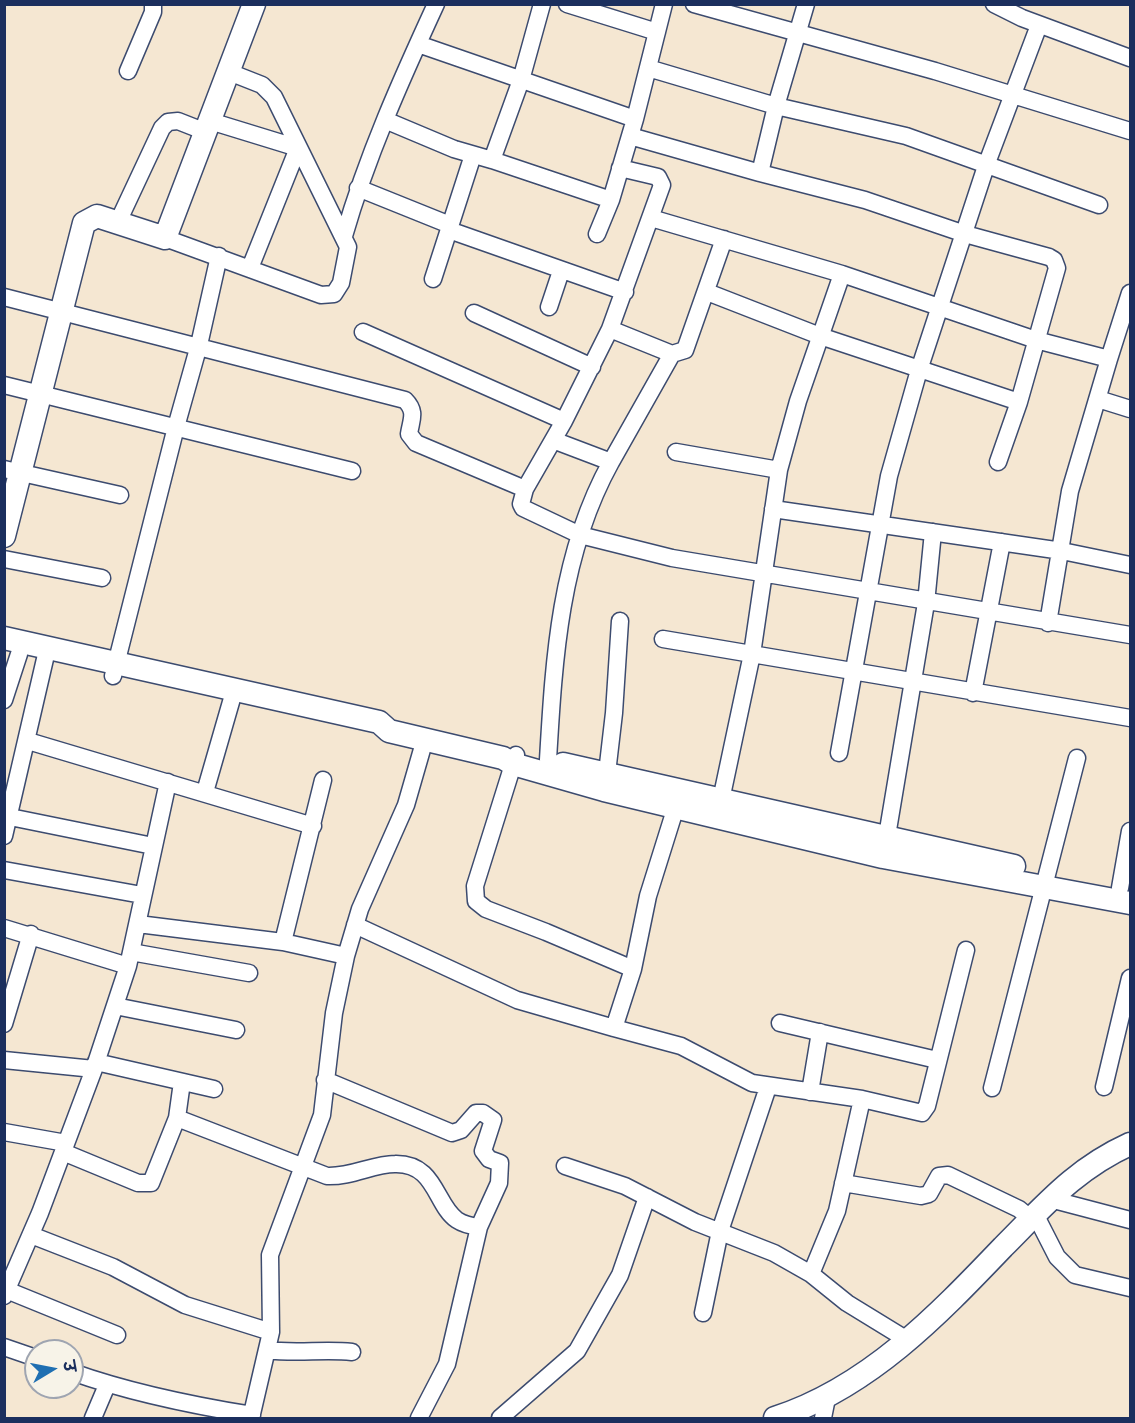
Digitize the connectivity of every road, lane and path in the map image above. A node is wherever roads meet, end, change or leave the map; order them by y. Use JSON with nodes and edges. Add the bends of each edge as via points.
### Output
{"nodes":[{"id":1,"x":153,"y":4,"type":"edge"},
{"id":2,"x":254,"y":4,"type":"edge"},
{"id":3,"x":436,"y":4,"type":"edge"},
{"id":4,"x":542,"y":4,"type":"edge"},
{"id":5,"x":567,"y":4,"type":"edge"},
{"id":6,"x":664,"y":4,"type":"edge"},
{"id":7,"x":694,"y":4,"type":"edge"},
{"id":8,"x":806,"y":4,"type":"edge"},
{"id":9,"x":994,"y":4,"type":"edge"},
{"id":10,"x":1039,"y":25,"type":"junction"},
{"id":11,"x":657,"y":32,"type":"junction"},
{"id":12,"x":796,"y":33,"type":"junction"},
{"id":13,"x":418,"y":44,"type":"junction"},
{"id":14,"x":1131,"y":58,"type":"edge"},
{"id":15,"x":648,"y":68,"type":"junction"},
{"id":16,"x":128,"y":71,"type":"dead end"},
{"id":17,"x":229,"y":72,"type":"junction"},
{"id":18,"x":520,"y":80,"type":"junction"},
{"id":19,"x":1014,"y":95,"type":"junction"},
{"id":20,"x":776,"y":106,"type":"junction"},
{"id":21,"x":635,"y":119,"type":"junction"},
{"id":22,"x":385,"y":120,"type":"junction"},
{"id":23,"x":208,"y":127,"type":"junction"},
{"id":24,"x":1131,"y":131,"type":"edge"},
{"id":25,"x":630,"y":135,"type":"junction"},
{"id":26,"x":298,"y":148,"type":"junction"},
{"id":27,"x":473,"y":155,"type":"junction"},
{"id":28,"x":492,"y":160,"type":"junction"},
{"id":29,"x":987,"y":164,"type":"junction"},
{"id":30,"x":620,"y":168,"type":"junction"},
{"id":31,"x":760,"y":173,"type":"junction"},
{"id":32,"x":358,"y":188,"type":"junction"},
{"id":33,"x":610,"y":200,"type":"junction"},
{"id":34,"x":1099,"y":205,"type":"dead end"},
{"id":35,"x":651,"y":218,"type":"junction"},
{"id":36,"x":118,"y":222,"type":"junction"},
{"id":37,"x":450,"y":228,"type":"junction"},
{"id":38,"x":597,"y":234,"type":"dead end"},
{"id":39,"x":965,"y":234,"type":"junction"},
{"id":40,"x":344,"y":236,"type":"junction"},
{"id":41,"x":165,"y":238,"type":"junction"},
{"id":42,"x":724,"y":239,"type":"junction"},
{"id":43,"x":219,"y":256,"type":"junction"},
{"id":44,"x":250,"y":268,"type":"junction"},
{"id":45,"x":561,"y":271,"type":"junction"},
{"id":46,"x":842,"y":274,"type":"junction"},
{"id":47,"x":433,"y":279,"type":"dead end"},
{"id":48,"x":625,"y":292,"type":"junction"},
{"id":49,"x":707,"y":292,"type":"junction"},
{"id":50,"x":1131,"y":293,"type":"edge"},
{"id":51,"x":4,"y":297,"type":"edge"},
{"id":52,"x":549,"y":307,"type":"dead end"},
{"id":53,"x":941,"y":309,"type":"junction"},
{"id":54,"x":61,"y":310,"type":"junction"},
{"id":55,"x":474,"y":313,"type":"dead end"},
{"id":56,"x":1125,"y":327,"type":"edge"},
{"id":57,"x":610,"y":329,"type":"junction"},
{"id":58,"x":363,"y":332,"type":"dead end"},
{"id":59,"x":820,"y":336,"type":"junction"},
{"id":60,"x":1036,"y":340,"type":"junction"},
{"id":61,"x":199,"y":345,"type":"junction"},
{"id":62,"x":672,"y":354,"type":"junction"},
{"id":63,"x":1109,"y":359,"type":"junction"},
{"id":64,"x":592,"y":367,"type":"junction"},
{"id":65,"x":919,"y":370,"type":"junction"},
{"id":66,"x":4,"y":385,"type":"edge"},
{"id":67,"x":40,"y":393,"type":"junction"},
{"id":68,"x":1098,"y":399,"type":"junction"},
{"id":69,"x":1019,"y":402,"type":"junction"},
{"id":70,"x":1131,"y":409,"type":"edge"},
{"id":71,"x":564,"y":421,"type":"junction"},
{"id":72,"x":176,"y":427,"type":"junction"},
{"id":73,"x":553,"y":440,"type":"junction"},
{"id":74,"x":676,"y":452,"type":"dead end"},
{"id":75,"x":611,"y":462,"type":"junction"},
{"id":76,"x":998,"y":462,"type":"dead end"},
{"id":77,"x":779,"y":470,"type":"junction"},
{"id":78,"x":12,"y":471,"type":"edge"},
{"id":79,"x":352,"y":471,"type":"dead end"},
{"id":80,"x":525,"y":489,"type":"junction"},
{"id":81,"x":120,"y":495,"type":"dead end"},
{"id":82,"x":773,"y":509,"type":"junction"},
{"id":83,"x":881,"y":524,"type":"junction"},
{"id":84,"x":933,"y":532,"type":"junction"},
{"id":85,"x":580,"y":535,"type":"junction"},
{"id":86,"x":4,"y":536,"type":"edge"},
{"id":87,"x":1002,"y":542,"type":"junction"},
{"id":88,"x":1062,"y":551,"type":"junction"},
{"id":89,"x":4,"y":559,"type":"edge"},
{"id":90,"x":1131,"y":565,"type":"edge"},
{"id":91,"x":766,"y":573,"type":"junction"},
{"id":92,"x":102,"y":578,"type":"dead end"},
{"id":93,"x":868,"y":591,"type":"junction"},
{"id":94,"x":927,"y":603,"type":"junction"},
{"id":95,"x":989,"y":613,"type":"junction"},
{"id":96,"x":620,"y":621,"type":"dead end"},
{"id":97,"x":1048,"y":623,"type":"junction"},
{"id":98,"x":1131,"y":636,"type":"edge"},
{"id":99,"x":663,"y":639,"type":"dead end"},
{"id":100,"x":9,"y":648,"type":"edge"},
{"id":101,"x":47,"y":653,"type":"junction"},
{"id":102,"x":752,"y":654,"type":"junction"},
{"id":103,"x":115,"y":669,"type":"junction"},
{"id":104,"x":854,"y":672,"type":"junction"},
{"id":105,"x":912,"y":683,"type":"junction"},
{"id":106,"x":973,"y":693,"type":"junction"},
{"id":107,"x":233,"y":694,"type":"junction"},
{"id":108,"x":4,"y":700,"type":"edge"},
{"id":109,"x":1131,"y":718,"type":"edge"},
{"id":110,"x":425,"y":739,"type":"junction"},
{"id":111,"x":28,"y":741,"type":"junction"},
{"id":112,"x":840,"y":753,"type":"dead end"},
{"id":113,"x":1077,"y":758,"type":"dead end"},
{"id":114,"x":510,"y":759,"type":"junction"},
{"id":115,"x":548,"y":760,"type":"junction"},
{"id":116,"x":607,"y":773,"type":"junction"},
{"id":117,"x":323,"y":780,"type":"dead end"},
{"id":118,"x":168,"y":782,"type":"junction"},
{"id":119,"x":205,"y":792,"type":"junction"},
{"id":120,"x":678,"y":799,"type":"junction"},
{"id":121,"x":721,"y":800,"type":"junction"},
{"id":122,"x":10,"y":817,"type":"junction"},
{"id":123,"x":313,"y":826,"type":"junction"},
{"id":124,"x":1131,"y":831,"type":"edge"},
{"id":125,"x":4,"y":836,"type":"edge"},
{"id":126,"x":153,"y":846,"type":"junction"},
{"id":127,"x":885,"y":848,"type":"junction"},
{"id":128,"x":4,"y":870,"type":"edge"},
{"id":129,"x":1044,"y":880,"type":"junction"},
{"id":130,"x":1127,"y":894,"type":"edge"},
{"id":131,"x":142,"y":895,"type":"junction"},
{"id":132,"x":138,"y":924,"type":"junction"},
{"id":133,"x":355,"y":926,"type":"junction"},
{"id":134,"x":4,"y":928,"type":"edge"},
{"id":135,"x":31,"y":934,"type":"junction"},
{"id":136,"x":283,"y":942,"type":"junction"},
{"id":137,"x":966,"y":950,"type":"dead end"},
{"id":138,"x":346,"y":956,"type":"junction"},
{"id":139,"x":129,"y":959,"type":"junction"},
{"id":140,"x":633,"y":969,"type":"junction"},
{"id":141,"x":249,"y":973,"type":"dead end"},
{"id":142,"x":1131,"y":978,"type":"edge"},
{"id":143,"x":115,"y":1006,"type":"junction"},
{"id":144,"x":780,"y":1023,"type":"dead end"},
{"id":145,"x":4,"y":1024,"type":"edge"},
{"id":146,"x":614,"y":1028,"type":"junction"},
{"id":147,"x":236,"y":1030,"type":"dead end"},
{"id":148,"x":820,"y":1032,"type":"junction"},
{"id":149,"x":4,"y":1060,"type":"edge"},
{"id":150,"x":937,"y":1060,"type":"junction"},
{"id":151,"x":95,"y":1066,"type":"junction"},
{"id":152,"x":326,"y":1080,"type":"junction"},
{"id":153,"x":182,"y":1082,"type":"junction"},
{"id":154,"x":768,"y":1087,"type":"junction"},
{"id":155,"x":1104,"y":1087,"type":"dead end"},
{"id":156,"x":992,"y":1088,"type":"dead end"},
{"id":157,"x":214,"y":1089,"type":"dead end"},
{"id":158,"x":810,"y":1092,"type":"junction"},
{"id":159,"x":862,"y":1100,"type":"junction"},
{"id":160,"x":177,"y":1118,"type":"junction"},
{"id":161,"x":4,"y":1132,"type":"edge"},
{"id":162,"x":1131,"y":1144,"type":"edge"},
{"id":163,"x":64,"y":1147,"type":"junction"},
{"id":164,"x":566,"y":1166,"type":"dead end"},
{"id":165,"x":304,"y":1167,"type":"junction"},
{"id":166,"x":843,"y":1183,"type":"junction"},
{"id":167,"x":647,"y":1197,"type":"junction"},
{"id":168,"x":1039,"y":1211,"type":"junction"},
{"id":169,"x":1131,"y":1220,"type":"edge"},
{"id":170,"x":479,"y":1227,"type":"junction"},
{"id":171,"x":720,"y":1231,"type":"junction"},
{"id":172,"x":31,"y":1235,"type":"junction"},
{"id":173,"x":812,"y":1274,"type":"junction"},
{"id":174,"x":1131,"y":1288,"type":"edge"},
{"id":175,"x":5,"y":1292,"type":"edge"},
{"id":176,"x":703,"y":1313,"type":"dead end"},
{"id":177,"x":271,"y":1332,"type":"junction"},
{"id":178,"x":117,"y":1335,"type":"dead end"},
{"id":179,"x":909,"y":1341,"type":"junction"},
{"id":180,"x":4,"y":1347,"type":"edge"},
{"id":181,"x":267,"y":1350,"type":"junction"},
{"id":182,"x":352,"y":1352,"type":"dead end"},
{"id":183,"x":24,"y":1354,"type":"edge"},
{"id":184,"x":84,"y":1376,"type":"edge"},
{"id":185,"x":107,"y":1385,"type":"junction"},
{"id":186,"x":174,"y":1402,"type":"junction"},
{"id":187,"x":825,"y":1408,"type":"edge"},
{"id":188,"x":251,"y":1417,"type":"edge"},
{"id":189,"x":93,"y":1419,"type":"edge"},
{"id":190,"x":169,"y":1419,"type":"edge"},
{"id":191,"x":419,"y":1419,"type":"edge"},
{"id":192,"x":500,"y":1419,"type":"edge"},
{"id":193,"x":775,"y":1419,"type":"edge"}],
"edges":[{"from":1,"to":16,"type":"street"},
{"from":2,"to":17,"type":"street"},
{"from":3,"to":13,"type":"street"},
{"from":4,"to":18,"type":"street"},
{"from":5,"to":11,"type":"street"},
{"from":6,"to":11,"type":"street"},
{"from":7,"to":12,"type":"street"},
{"from":8,"to":12,"type":"street"},
{"from":9,"to":10,"type":"street"},
{"from":10,"to":14,"type":"street"},
{"from":10,"to":19,"type":"street"},
{"from":11,"to":15,"type":"street"},
{"from":12,"to":19,"type":"street"},
{"from":12,"to":20,"type":"street"},
{"from":13,"to":18,"type":"street"},
{"from":13,"to":22,"type":"street"},
{"from":15,"to":20,"type":"street"},
{"from":15,"to":21,"type":"street"},
{"from":17,"to":23,"type":"street"},
{"from":17,"to":26,"type":"street","via":[[268,89]]},
{"from":18,"to":21,"type":"street"},
{"from":18,"to":28,"type":"street"},
{"from":19,"to":24,"type":"street"},
{"from":19,"to":29,"type":"street"},
{"from":20,"to":29,"type":"street","via":[[906,136]]},
{"from":20,"to":31,"type":"street"},
{"from":21,"to":25,"type":"street"},
{"from":22,"to":27,"type":"street"},
{"from":22,"to":32,"type":"street"},
{"from":23,"to":26,"type":"street"},
{"from":23,"to":36,"type":"street","via":[[178,121],[168,122],[162,128]]},
{"from":23,"to":41,"type":"street"},
{"from":25,"to":30,"type":"street"},
{"from":25,"to":31,"type":"street"},
{"from":26,"to":40,"type":"street"},
{"from":26,"to":44,"type":"street"},
{"from":27,"to":28,"type":"street"},
{"from":27,"to":37,"type":"street"},
{"from":28,"to":33,"type":"street"},
{"from":29,"to":34,"type":"street"},
{"from":29,"to":39,"type":"street"},
{"from":30,"to":33,"type":"street"},
{"from":30,"to":35,"type":"street","via":[[661,180]]},
{"from":31,"to":39,"type":"street","via":[[865,200]]},
{"from":32,"to":37,"type":"street"},
{"from":32,"to":40,"type":"street"},
{"from":33,"to":38,"type":"street"},
{"from":35,"to":42,"type":"street"},
{"from":35,"to":48,"type":"street"},
{"from":36,"to":41,"type":"street"},
{"from":36,"to":54,"type":"street","via":[[97,216],[84,223]]},
{"from":37,"to":45,"type":"street"},
{"from":37,"to":47,"type":"street"},
{"from":39,"to":53,"type":"street"},
{"from":39,"to":60,"type":"street","via":[[1054,260],[1056,272]]},
{"from":40,"to":44,"type":"street","via":[[348,259],[339,288],[329,296]]},
{"from":41,"to":43,"type":"street"},
{"from":42,"to":46,"type":"street"},
{"from":42,"to":49,"type":"street"},
{"from":43,"to":44,"type":"street"},
{"from":43,"to":61,"type":"street"},
{"from":45,"to":48,"type":"street"},
{"from":45,"to":52,"type":"street"},
{"from":46,"to":53,"type":"street"},
{"from":46,"to":59,"type":"street"},
{"from":48,"to":57,"type":"street"},
{"from":49,"to":59,"type":"street"},
{"from":49,"to":62,"type":"street","via":[[686,350]]},
{"from":50,"to":56,"type":"street"},
{"from":51,"to":54,"type":"street"},
{"from":53,"to":60,"type":"street"},
{"from":53,"to":65,"type":"street"},
{"from":54,"to":61,"type":"street"},
{"from":54,"to":67,"type":"street"},
{"from":55,"to":64,"type":"street"},
{"from":56,"to":63,"type":"street"},
{"from":57,"to":62,"type":"street"},
{"from":57,"to":64,"type":"street"},
{"from":58,"to":71,"type":"street"},
{"from":59,"to":65,"type":"street"},
{"from":59,"to":77,"type":"street"},
{"from":60,"to":63,"type":"street"},
{"from":60,"to":69,"type":"street"},
{"from":61,"to":72,"type":"street"},
{"from":61,"to":80,"type":"street","via":[[405,400],[412,409],[409,434],[416,443]]},
{"from":62,"to":75,"type":"street"},
{"from":63,"to":68,"type":"street"},
{"from":64,"to":71,"type":"street"},
{"from":65,"to":69,"type":"street"},
{"from":65,"to":83,"type":"street","via":[[889,476]]},
{"from":66,"to":67,"type":"street"},
{"from":67,"to":72,"type":"street"},
{"from":67,"to":78,"type":"street"},
{"from":68,"to":70,"type":"street"},
{"from":68,"to":88,"type":"street","via":[[1070,491]]},
{"from":69,"to":76,"type":"street"},
{"from":71,"to":73,"type":"street"},
{"from":72,"to":79,"type":"street"},
{"from":72,"to":103,"type":"street"},
{"from":73,"to":75,"type":"street"},
{"from":73,"to":80,"type":"street"},
{"from":74,"to":77,"type":"street"},
{"from":75,"to":85,"type":"street","via":[[596,489]]},
{"from":77,"to":82,"type":"street"},
{"from":78,"to":81,"type":"street"},
{"from":78,"to":86,"type":"street"},
{"from":80,"to":85,"type":"street","via":[[521,504],[524,507]]},
{"from":82,"to":83,"type":"street"},
{"from":82,"to":91,"type":"street"},
{"from":83,"to":84,"type":"street"},
{"from":83,"to":93,"type":"street"},
{"from":84,"to":87,"type":"street"},
{"from":84,"to":94,"type":"street"},
{"from":85,"to":91,"type":"street","via":[[672,558]]},
{"from":85,"to":115,"type":"street","via":[[561,608],[553,665]]},
{"from":87,"to":88,"type":"street"},
{"from":87,"to":95,"type":"street"},
{"from":88,"to":90,"type":"street"},
{"from":88,"to":97,"type":"street"},
{"from":89,"to":92,"type":"street"},
{"from":91,"to":93,"type":"street"},
{"from":91,"to":102,"type":"street"},
{"from":93,"to":94,"type":"street"},
{"from":93,"to":104,"type":"street"},
{"from":94,"to":95,"type":"street"},
{"from":94,"to":105,"type":"street"},
{"from":95,"to":97,"type":"street"},
{"from":95,"to":106,"type":"street"},
{"from":96,"to":116,"type":"street"},
{"from":97,"to":98,"type":"street"},
{"from":99,"to":102,"type":"street"},
{"from":100,"to":101,"type":"street"},
{"from":100,"to":108,"type":"street"},
{"from":101,"to":103,"type":"street"},
{"from":101,"to":111,"type":"street"},
{"from":102,"to":104,"type":"street"},
{"from":102,"to":121,"type":"street"},
{"from":103,"to":107,"type":"street"},
{"from":104,"to":105,"type":"street"},
{"from":104,"to":112,"type":"street"},
{"from":105,"to":106,"type":"street"},
{"from":105,"to":127,"type":"street"},
{"from":106,"to":109,"type":"street"},
{"from":107,"to":110,"type":"street","via":[[380,722],[389,730]]},
{"from":107,"to":119,"type":"street"},
{"from":110,"to":114,"type":"street"},
{"from":110,"to":133,"type":"street","via":[[406,805]]},
{"from":111,"to":118,"type":"street"},
{"from":111,"to":122,"type":"street"},
{"from":113,"to":129,"type":"street"},
{"from":114,"to":115,"type":"street"},
{"from":114,"to":120,"type":"street"},
{"from":114,"to":140,"type":"street","via":[[475,886],[476,901],[486,909]]},
{"from":115,"to":116,"type":"street"},
{"from":116,"to":120,"type":"street"},
{"from":117,"to":123,"type":"street"},
{"from":118,"to":119,"type":"street"},
{"from":118,"to":126,"type":"street"},
{"from":119,"to":123,"type":"street"},
{"from":120,"to":121,"type":"street"},
{"from":120,"to":127,"type":"street"},
{"from":120,"to":140,"type":"street","via":[[648,896]]},
{"from":121,"to":127,"type":"street"},
{"from":122,"to":125,"type":"street"},
{"from":122,"to":126,"type":"street"},
{"from":123,"to":136,"type":"street"},
{"from":124,"to":130,"type":"street"},
{"from":126,"to":131,"type":"street"},
{"from":127,"to":129,"type":"street"},
{"from":128,"to":131,"type":"street"},
{"from":129,"to":130,"type":"street"},
{"from":129,"to":156,"type":"street"},
{"from":131,"to":132,"type":"street"},
{"from":132,"to":136,"type":"street"},
{"from":132,"to":139,"type":"street"},
{"from":133,"to":138,"type":"street"},
{"from":133,"to":146,"type":"street","via":[[517,1000]]},
{"from":134,"to":135,"type":"street"},
{"from":135,"to":139,"type":"street"},
{"from":135,"to":145,"type":"street"},
{"from":136,"to":138,"type":"street"},
{"from":137,"to":150,"type":"street"},
{"from":138,"to":152,"type":"street"},
{"from":139,"to":141,"type":"street"},
{"from":139,"to":143,"type":"street"},
{"from":140,"to":146,"type":"street"},
{"from":142,"to":155,"type":"street"},
{"from":143,"to":147,"type":"street"},
{"from":143,"to":151,"type":"street"},
{"from":144,"to":148,"type":"street"},
{"from":146,"to":154,"type":"street","via":[[681,1046],[738,1077]]},
{"from":148,"to":150,"type":"street"},
{"from":148,"to":158,"type":"street"},
{"from":149,"to":151,"type":"street"},
{"from":150,"to":159,"type":"street","via":[[922,1113]]},
{"from":151,"to":153,"type":"street"},
{"from":151,"to":163,"type":"street"},
{"from":152,"to":165,"type":"street","via":[[322,1116]]},
{"from":152,"to":170,"type":"street","via":[[452,1133],[461,1130],[476,1113],[491,1118],[483,1151],[489,1159],[500,1163],[501,1170]]},
{"from":153,"to":157,"type":"street"},
{"from":153,"to":160,"type":"street"},
{"from":154,"to":158,"type":"street"},
{"from":154,"to":171,"type":"street"},
{"from":158,"to":159,"type":"street"},
{"from":159,"to":166,"type":"street"},
{"from":160,"to":163,"type":"street","via":[[153,1181],[148,1184],[138,1183]]},
{"from":160,"to":165,"type":"street"},
{"from":161,"to":163,"type":"street"},
{"from":162,"to":168,"type":"street","via":[[1067,1182]]},
{"from":163,"to":172,"type":"street"},
{"from":164,"to":167,"type":"street"},
{"from":165,"to":170,"type":"street","via":[[327,1176],[395,1164],[408,1167],[432,1182],[458,1221]]},
{"from":165,"to":177,"type":"street","via":[[288,1200],[270,1255]]},
{"from":166,"to":168,"type":"street","via":[[921,1196],[929,1194],[939,1176],[948,1175],[1019,1209]]},
{"from":166,"to":173,"type":"street","via":[[837,1211]]},
{"from":167,"to":171,"type":"street"},
{"from":167,"to":192,"type":"street","via":[[620,1275],[577,1351]]},
{"from":168,"to":169,"type":"street"},
{"from":168,"to":174,"type":"street","via":[[1057,1257],[1075,1275]]},
{"from":168,"to":179,"type":"street"},
{"from":170,"to":191,"type":"street","via":[[447,1364]]},
{"from":171,"to":173,"type":"street"},
{"from":171,"to":176,"type":"street"},
{"from":172,"to":175,"type":"street"},
{"from":172,"to":177,"type":"street","via":[[113,1267],[185,1305]]},
{"from":173,"to":179,"type":"street","via":[[847,1303]]},
{"from":175,"to":178,"type":"street"},
{"from":177,"to":181,"type":"street"},
{"from":179,"to":187,"type":"street"},
{"from":180,"to":183,"type":"street"},
{"from":181,"to":182,"type":"street","via":[[294,1354],[329,1349]]},
{"from":181,"to":188,"type":"street"},
{"from":184,"to":185,"type":"street"},
{"from":185,"to":186,"type":"street"},
{"from":185,"to":189,"type":"street"},
{"from":186,"to":188,"type":"street"},
{"from":186,"to":190,"type":"street"},
{"from":187,"to":193,"type":"street"}]}
